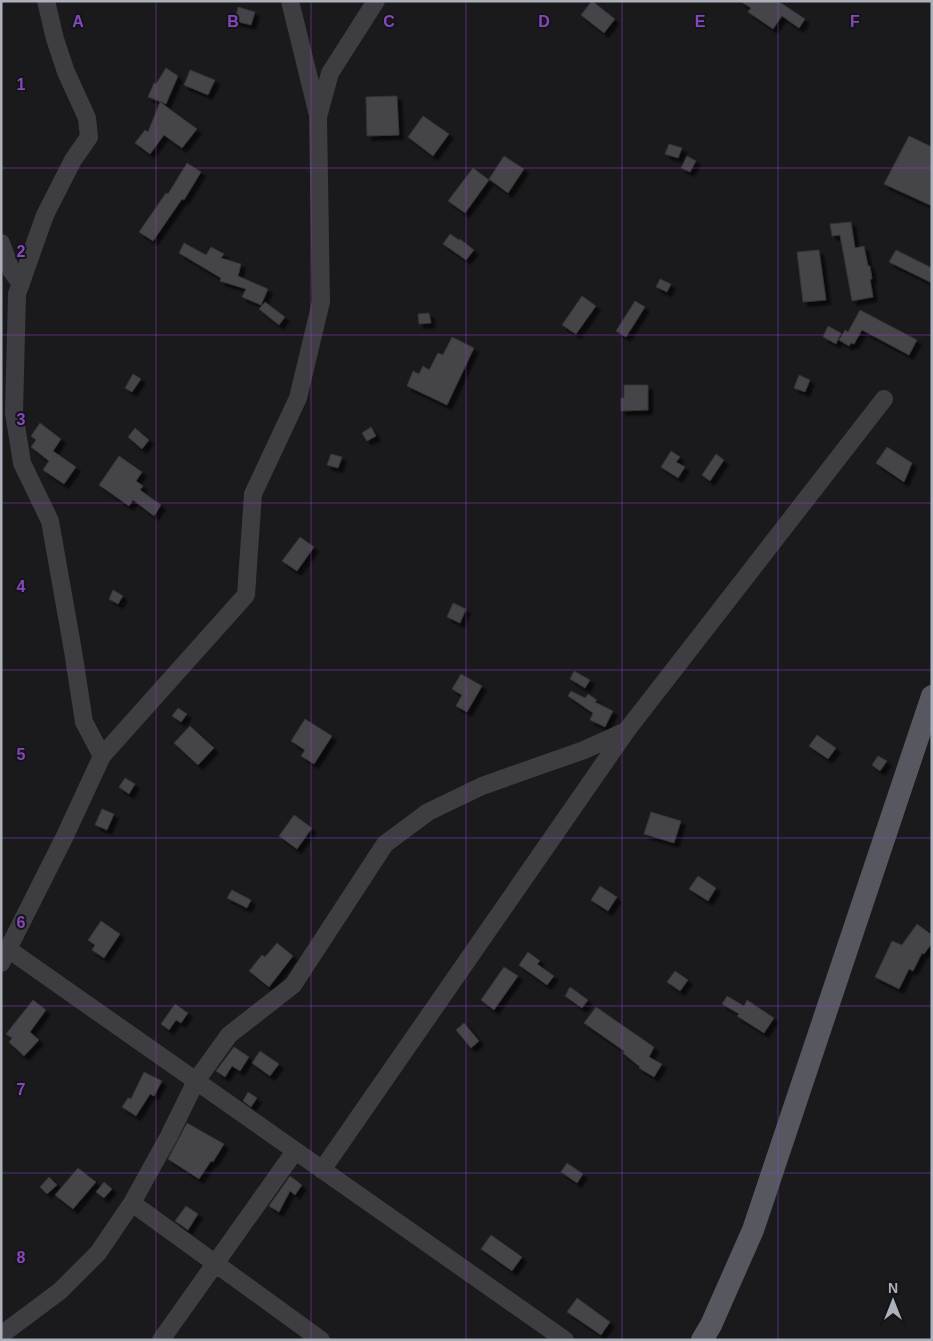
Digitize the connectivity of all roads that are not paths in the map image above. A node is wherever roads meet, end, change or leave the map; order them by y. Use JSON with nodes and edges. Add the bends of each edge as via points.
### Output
{"nodes":[{"id":1,"x":46,"y":1,"type":"edge"},
{"id":2,"x":290,"y":1,"type":"edge"},
{"id":3,"x":376,"y":1,"type":"edge"},
{"id":4,"x":318,"y":117,"type":"junction"},
{"id":5,"x":1,"y":243,"type":"edge"},
{"id":6,"x":21,"y":284,"type":"junction"},
{"id":7,"x":884,"y":399,"type":"dead end"},
{"id":8,"x":932,"y":696,"type":"edge"},
{"id":9,"x":628,"y":730,"type":"junction"},
{"id":10,"x":102,"y":756,"type":"junction"},
{"id":11,"x":5,"y":956,"type":"edge"},
{"id":12,"x":196,"y":1080,"type":"junction"},
{"id":13,"x":295,"y":1151,"type":"junction"},
{"id":14,"x":322,"y":1170,"type":"junction"},
{"id":15,"x":132,"y":1203,"type":"junction"},
{"id":16,"x":215,"y":1263,"type":"junction"},
{"id":17,"x":1,"y":1335,"type":"edge"},
{"id":18,"x":161,"y":1340,"type":"edge"},
{"id":19,"x":321,"y":1340,"type":"edge"},
{"id":20,"x":565,"y":1340,"type":"edge"},
{"id":21,"x":702,"y":1340,"type":"edge"}],
"edges":[{"from":1,"to":6,"type":"street","via":[[66,72],[87,118],[88,137],[45,214]]},
{"from":2,"to":4,"type":"street"},
{"from":3,"to":4,"type":"street","via":[[330,74]]},
{"from":4,"to":10,"type":"street","via":[[321,302],[298,398],[253,494],[246,595]]},
{"from":5,"to":6,"type":"street"},
{"from":6,"to":10,"type":"street","via":[[17,294],[14,414],[22,463],[50,522],[84,722]]},
{"from":7,"to":9,"type":"street"},
{"from":8,"to":21,"type":"main road","via":[[753,1230],[712,1325]]},
{"from":9,"to":12,"type":"street","via":[[584,750],[482,786],[428,812],[385,844],[293,985],[229,1035]]},
{"from":9,"to":14,"type":"street"},
{"from":10,"to":11,"type":"street"},
{"from":11,"to":12,"type":"street"},
{"from":12,"to":13,"type":"street"},
{"from":12,"to":15,"type":"street"},
{"from":13,"to":14,"type":"street"},
{"from":13,"to":16,"type":"street"},
{"from":14,"to":20,"type":"street"},
{"from":15,"to":16,"type":"street"},
{"from":15,"to":17,"type":"street","via":[[98,1254],[60,1291]]},
{"from":16,"to":18,"type":"street"},
{"from":16,"to":19,"type":"street"}]}
